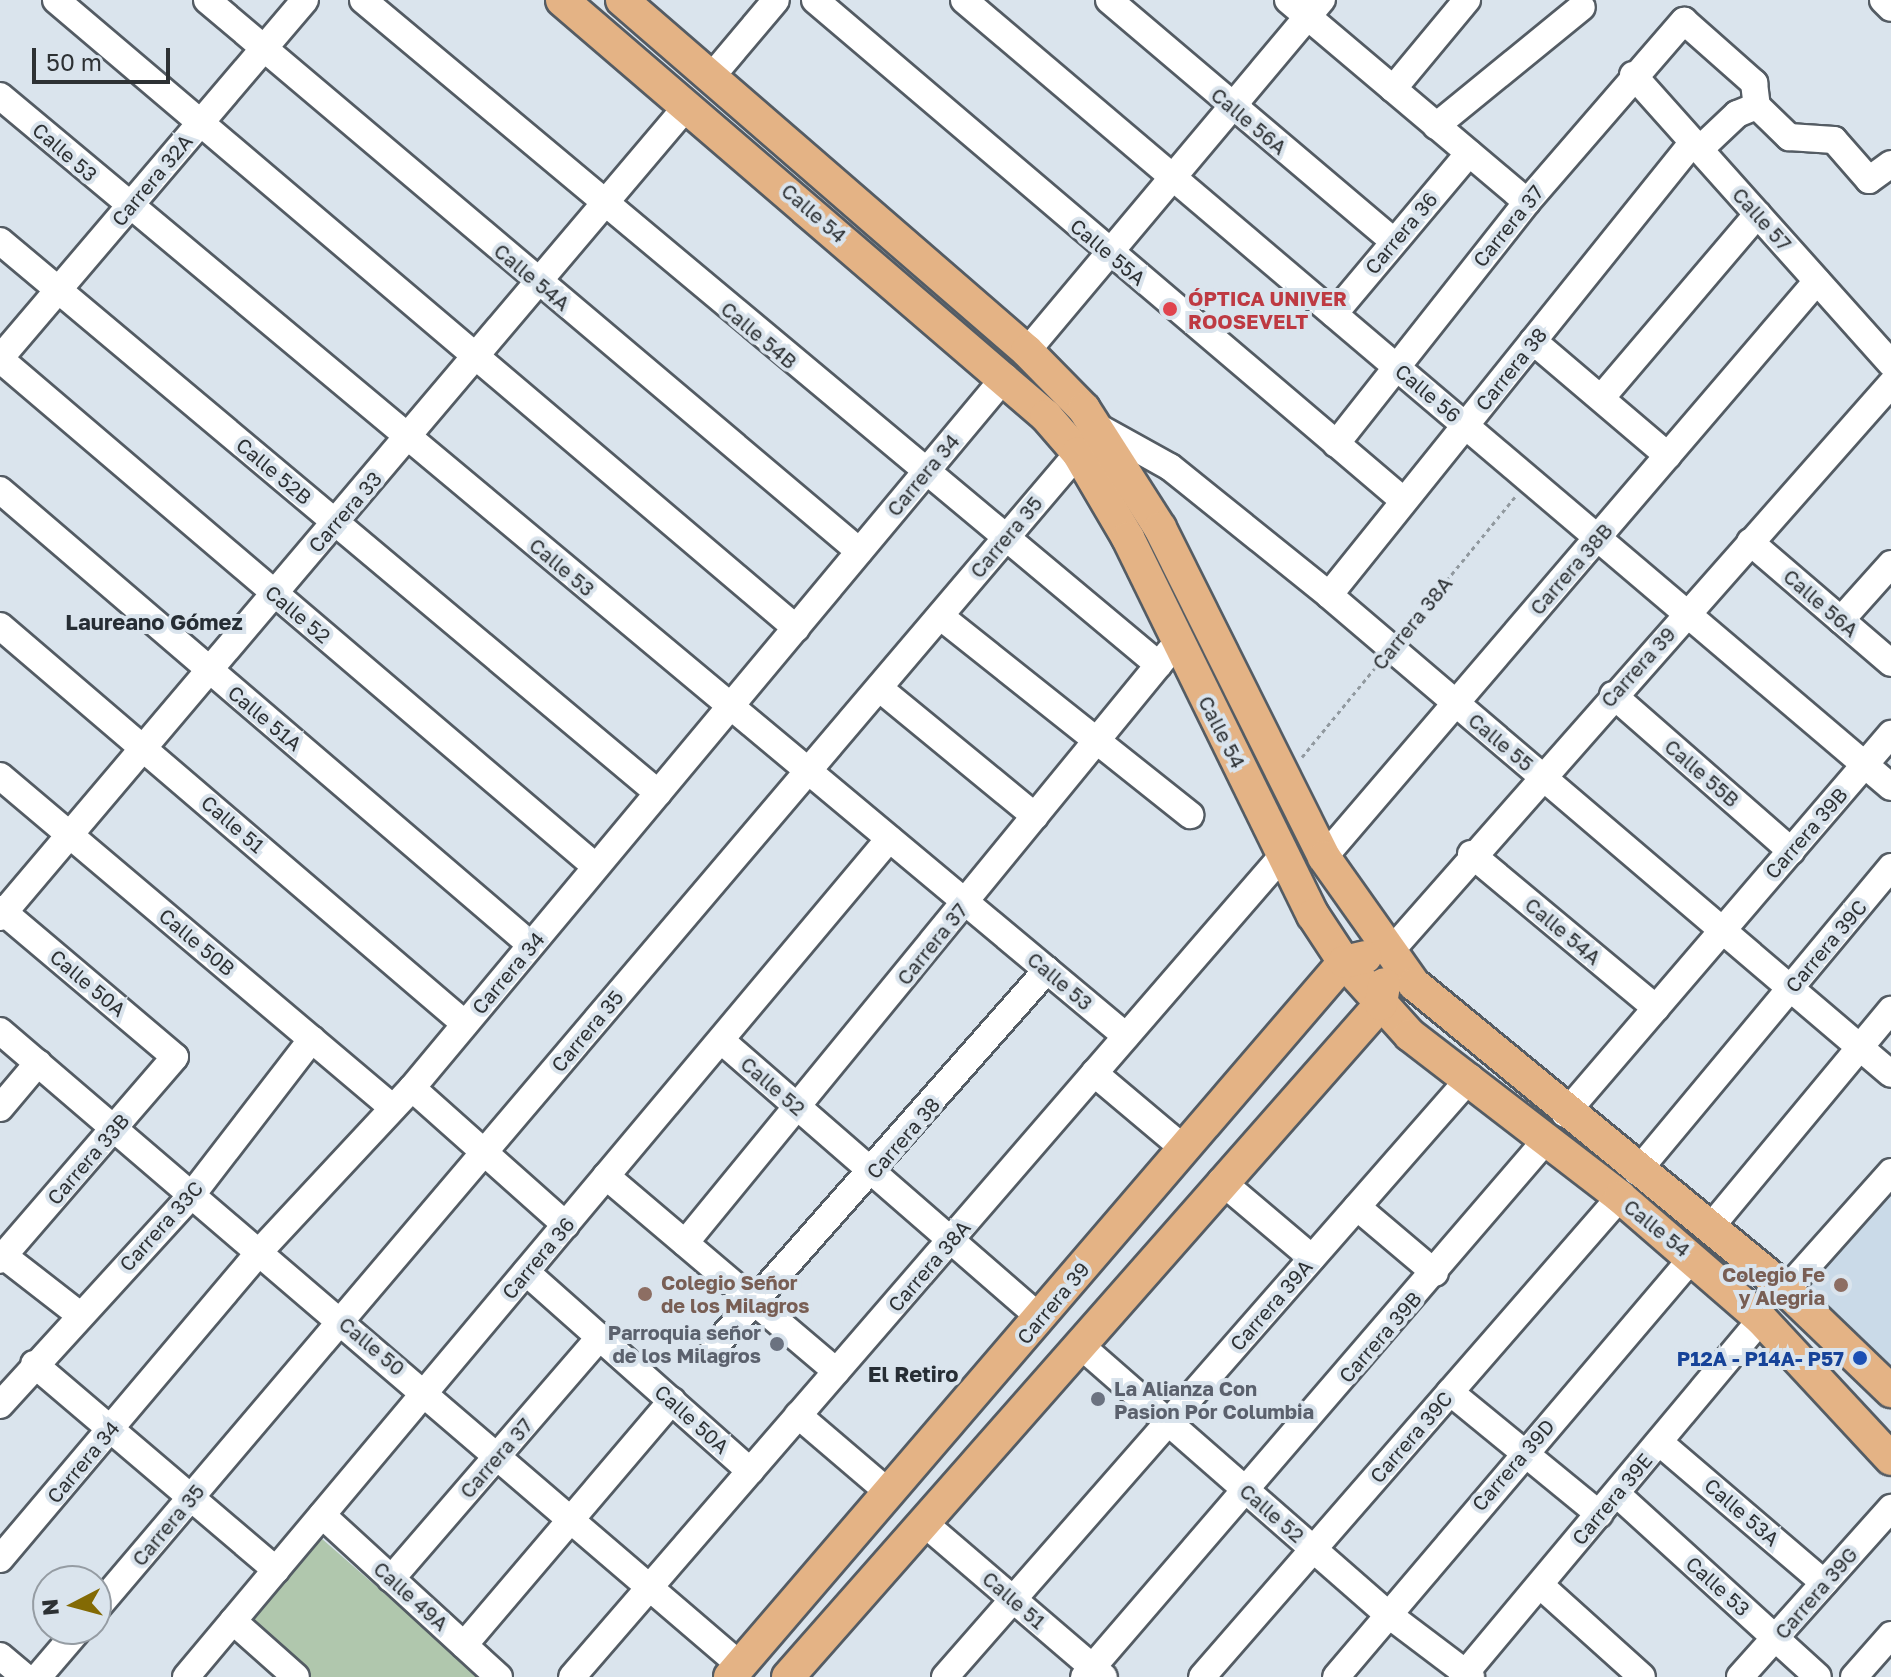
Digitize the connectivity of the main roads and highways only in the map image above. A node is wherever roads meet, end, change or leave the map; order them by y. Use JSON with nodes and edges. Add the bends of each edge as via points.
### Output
{"nodes":[{"id":1,"x":562,"y":0,"type":"edge"},
{"id":2,"x":622,"y":0,"type":"edge"},
{"id":3,"x":1313,"y":915,"type":"junction"},
{"id":4,"x":1389,"y":953,"type":"junction"},
{"id":5,"x":1344,"y":962,"type":"junction"},
{"id":6,"x":1313,"y":997,"type":"junction"},
{"id":7,"x":1381,"y":1004,"type":"junction"},
{"id":8,"x":1410,"y":1035,"type":"junction"},
{"id":9,"x":1343,"y":1042,"type":"junction"},
{"id":10,"x":1629,"y":1184,"type":"junction"},
{"id":11,"x":1129,"y":1214,"type":"junction"},
{"id":12,"x":1162,"y":1245,"type":"junction"},
{"id":13,"x":1080,"y":1269,"type":"junction"},
{"id":14,"x":1112,"y":1305,"type":"junction"},
{"id":15,"x":1891,"y":1391,"type":"edge"},
{"id":16,"x":1891,"y":1459,"type":"edge"},
{"id":17,"x":856,"y":1531,"type":"junction"},
{"id":18,"x":885,"y":1564,"type":"junction"},
{"id":19,"x":809,"y":1582,"type":"junction"},
{"id":20,"x":843,"y":1612,"type":"junction"},
{"id":21,"x":735,"y":1671,"type":"edge"},
{"id":22,"x":788,"y":1677,"type":"edge"}],
"edges":[{"from":1,"to":3,"type":"main road","name":"Calle 54","via":[[1005,377],[1078,453],[1168,654],[1284,854]]},
{"from":2,"to":4,"type":"main road","name":"Calle 54","via":[[1027,351],[1098,427],[1160,528],[1324,857]]},
{"from":3,"to":5,"type":"main road","name":"Calle 54"},
{"from":3,"to":6,"type":"main road","via":[[1326,947]]},
{"from":4,"to":5,"type":"main road"},
{"from":4,"to":7,"type":"main road"},
{"from":4,"to":10,"type":"main road","name":"Calle 54","via":[[1446,1018],[1565,1114]]},
{"from":5,"to":6,"type":"main road","name":"Carrera 39"},
{"from":5,"to":7,"type":"main road","name":"Calle 54"},
{"from":6,"to":11,"type":"main road","name":"Carrera 39"},
{"from":7,"to":8,"type":"main road","name":"Calle 54"},
{"from":7,"to":9,"type":"main road"},
{"from":8,"to":9,"type":"main road","via":[[1377,1026]]},
{"from":8,"to":10,"type":"main road","name":"Calle 54","via":[[1546,1140]]},
{"from":9,"to":12,"type":"main road"},
{"from":10,"to":15,"type":"main road","name":"Calle 54","via":[[1709,1229],[1786,1290]]},
{"from":10,"to":16,"type":"main road","name":"Calle 54","via":[[1693,1257],[1761,1319]]},
{"from":11,"to":12,"type":"main road","via":[[1124,1228],[1131,1245],[1144,1251]]},
{"from":11,"to":13,"type":"main road","name":"Carrera 39"},
{"from":12,"to":14,"type":"main road"},
{"from":13,"to":14,"type":"main road","via":[[1109,1272],[1116,1285]]},
{"from":13,"to":17,"type":"main road","name":"Carrera 39"},
{"from":14,"to":18,"type":"main road"},
{"from":17,"to":18,"type":"main road","via":[[853,1557],[867,1568]]},
{"from":17,"to":19,"type":"main road","name":"Carrera 39"},
{"from":18,"to":20,"type":"main road"},
{"from":19,"to":20,"type":"main road","via":[[823,1575],[844,1583]]},
{"from":19,"to":21,"type":"main road","name":"Carrera 39"},
{"from":20,"to":22,"type":"main road"}]}
